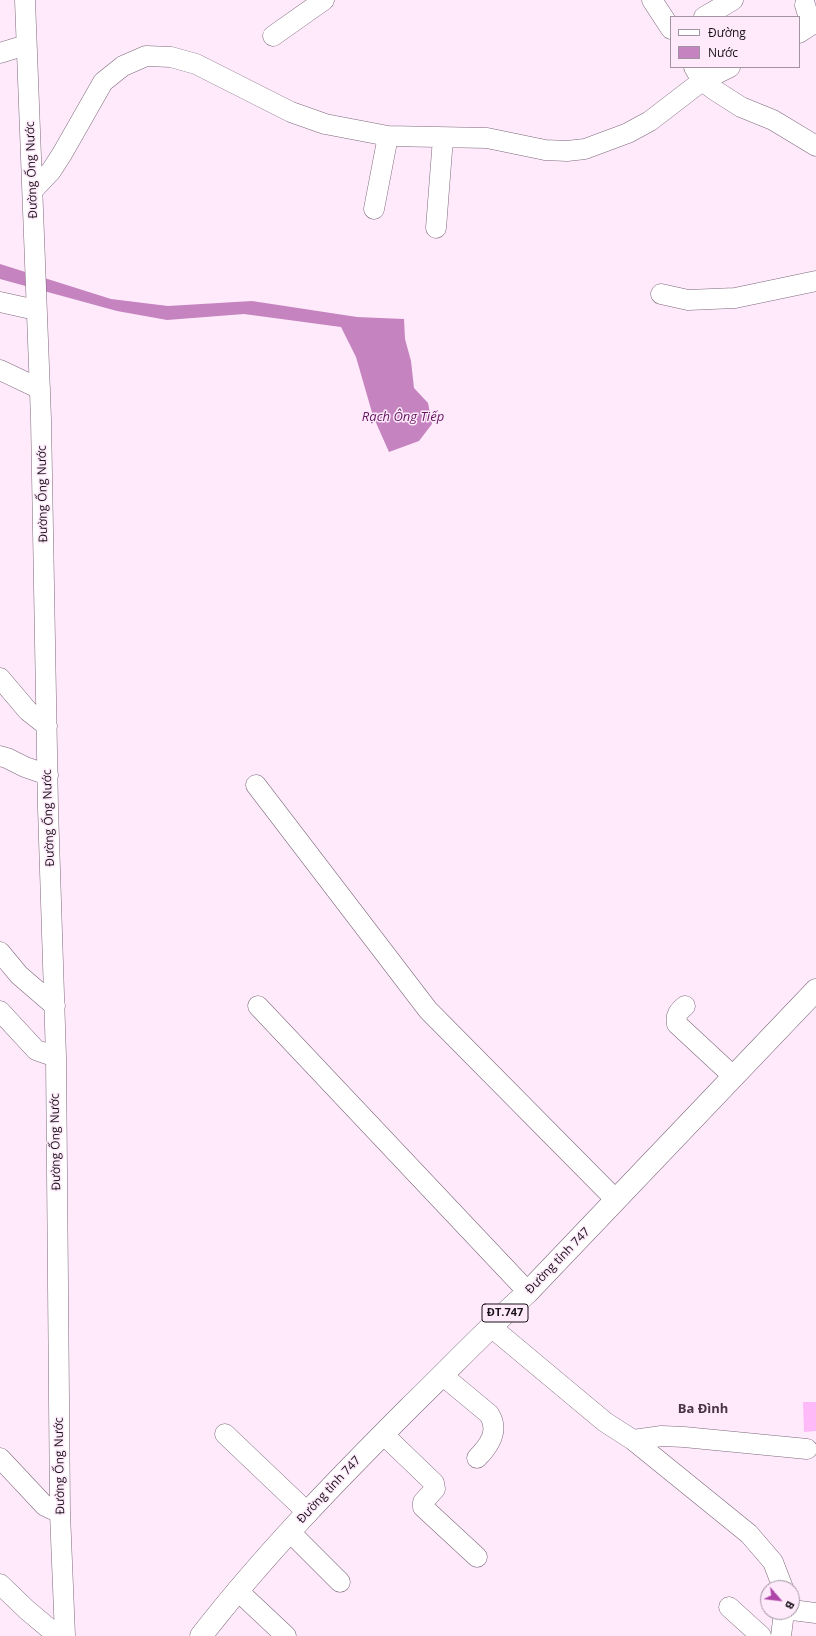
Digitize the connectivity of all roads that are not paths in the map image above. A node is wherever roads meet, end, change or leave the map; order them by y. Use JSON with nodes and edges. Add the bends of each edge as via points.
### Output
{"nodes":[{"id":1,"x":25,"y":0,"type":"edge"},
{"id":2,"x":324,"y":0,"type":"edge"},
{"id":3,"x":652,"y":0,"type":"edge"},
{"id":4,"x":733,"y":0,"type":"edge"},
{"id":5,"x":805,"y":5,"type":"dead end"},
{"id":6,"x":706,"y":16,"type":"edge"},
{"id":7,"x":670,"y":27,"type":"edge"},
{"id":8,"x":800,"y":32,"type":"edge"},
{"id":9,"x":272,"y":36,"type":"dead end"},
{"id":10,"x":26,"y":45,"type":"junction"},
{"id":11,"x":0,"y":53,"type":"edge"},
{"id":12,"x":725,"y":68,"type":"edge"},
{"id":13,"x":698,"y":74,"type":"edge"},
{"id":14,"x":388,"y":136,"type":"junction"},
{"id":15,"x":443,"y":138,"type":"junction"},
{"id":16,"x":816,"y":146,"type":"edge"},
{"id":17,"x":33,"y":190,"type":"junction"},
{"id":18,"x":374,"y":210,"type":"dead end"},
{"id":19,"x":436,"y":228,"type":"dead end"},
{"id":20,"x":816,"y":281,"type":"edge"},
{"id":21,"x":660,"y":294,"type":"dead end"},
{"id":22,"x":36,"y":301,"type":"junction"},
{"id":23,"x":0,"y":302,"type":"edge"},
{"id":24,"x":0,"y":370,"type":"edge"},
{"id":25,"x":40,"y":389,"type":"junction"},
{"id":26,"x":0,"y":678,"type":"edge"},
{"id":27,"x":47,"y":726,"type":"junction"},
{"id":28,"x":0,"y":756,"type":"edge"},
{"id":29,"x":48,"y":774,"type":"junction"},
{"id":30,"x":256,"y":785,"type":"dead end"},
{"id":31,"x":0,"y":952,"type":"edge"},
{"id":32,"x":816,"y":990,"type":"edge"},
{"id":33,"x":55,"y":1006,"type":"junction"},
{"id":34,"x":258,"y":1006,"type":"dead end"},
{"id":35,"x":685,"y":1006,"type":"dead end"},
{"id":36,"x":0,"y":1011,"type":"edge"},
{"id":37,"x":56,"y":1057,"type":"junction"},
{"id":38,"x":733,"y":1076,"type":"junction"},
{"id":39,"x":616,"y":1200,"type":"junction"},
{"id":40,"x":528,"y":1292,"type":"junction"},
{"id":41,"x":490,"y":1326,"type":"junction"},
{"id":42,"x":442,"y":1375,"type":"junction"},
{"id":43,"x":225,"y":1434,"type":"dead end"},
{"id":44,"x":383,"y":1434,"type":"junction"},
{"id":45,"x":632,"y":1440,"type":"junction"},
{"id":46,"x":807,"y":1449,"type":"dead end"},
{"id":47,"x":0,"y":1458,"type":"edge"},
{"id":48,"x":477,"y":1458,"type":"dead end"},
{"id":49,"x":60,"y":1513,"type":"junction"},
{"id":50,"x":308,"y":1513,"type":"junction"},
{"id":51,"x":290,"y":1532,"type":"junction"},
{"id":52,"x":477,"y":1557,"type":"dead end"},
{"id":53,"x":780,"y":1580,"type":"edge"},
{"id":54,"x":340,"y":1582,"type":"dead end"},
{"id":55,"x":0,"y":1584,"type":"edge"},
{"id":56,"x":237,"y":1590,"type":"junction"},
{"id":57,"x":729,"y":1607,"type":"dead end"},
{"id":58,"x":800,"y":1611,"type":"edge"},
{"id":59,"x":816,"y":1613,"type":"edge"},
{"id":60,"x":783,"y":1620,"type":"edge"},
{"id":61,"x":58,"y":1636,"type":"edge"},
{"id":62,"x":65,"y":1636,"type":"edge"},
{"id":63,"x":201,"y":1636,"type":"edge"},
{"id":64,"x":286,"y":1636,"type":"edge"},
{"id":65,"x":761,"y":1636,"type":"edge"},
{"id":66,"x":782,"y":1636,"type":"edge"}],
"edges":[{"from":1,"to":10,"type":"street","name":"Đường Ống Nước"},
{"from":2,"to":9,"type":"street"},
{"from":3,"to":7,"type":"street"},
{"from":4,"to":6,"type":"street"},
{"from":5,"to":8,"type":"street","via":[[811,25]]},
{"from":10,"to":11,"type":"street"},
{"from":10,"to":17,"type":"street","name":"Đường Ống Nước"},
{"from":12,"to":13,"type":"street"},
{"from":13,"to":15,"type":"street","via":[[650,121],[613,140],[584,149],[544,150],[487,138]]},
{"from":13,"to":16,"type":"street","via":[[741,107],[773,120]]},
{"from":14,"to":15,"type":"street"},
{"from":14,"to":17,"type":"street","via":[[325,124],[291,112],[196,64],[171,57],[146,56],[123,66],[103,82],[51,171]]},
{"from":14,"to":18,"type":"street"},
{"from":15,"to":19,"type":"street"},
{"from":17,"to":22,"type":"street","name":"Đường Ống Nước"},
{"from":20,"to":21,"type":"street","via":[[735,298],[688,300]]},
{"from":22,"to":23,"type":"street"},
{"from":22,"to":25,"type":"street","name":"Đường Ống Nước"},
{"from":24,"to":25,"type":"street"},
{"from":25,"to":27,"type":"street","name":"Đường Ống Nước"},
{"from":26,"to":27,"type":"street","via":[[28,711]]},
{"from":27,"to":29,"type":"street","name":"Đường Ống Nước"},
{"from":28,"to":29,"type":"street"},
{"from":29,"to":33,"type":"street","name":"Đường Ống Nước"},
{"from":30,"to":39,"type":"street","via":[[428,1010]]},
{"from":31,"to":33,"type":"street","via":[[19,976]]},
{"from":32,"to":38,"type":"main road","name":"Đường tỉnh 747","number":"ĐT.747"},
{"from":33,"to":37,"type":"street","name":"Đường Ống Nước"},
{"from":34,"to":40,"type":"street"},
{"from":35,"to":38,"type":"street","via":[[678,1012],[677,1024]]},
{"from":36,"to":37,"type":"street","via":[[36,1050]]},
{"from":37,"to":49,"type":"street","name":"Đường Ống Nước"},
{"from":38,"to":39,"type":"main road","name":"Đường tỉnh 747","number":"ĐT.747"},
{"from":39,"to":40,"type":"main road","name":"Đường tỉnh 747","number":"ĐT.747"},
{"from":40,"to":41,"type":"main road","name":"Đường tỉnh 747","number":"ĐT.747"},
{"from":41,"to":42,"type":"main road","name":"Đường tỉnh 747","number":"ĐT.747"},
{"from":41,"to":45,"type":"street","via":[[605,1422]]},
{"from":42,"to":44,"type":"main road","name":"Đường tỉnh 747","number":"ĐT.747"},
{"from":42,"to":48,"type":"street","via":[[489,1414],[492,1420],[493,1436]]},
{"from":43,"to":50,"type":"street"},
{"from":44,"to":50,"type":"main road","name":"Đường tỉnh 747","number":"ĐT.747"},
{"from":44,"to":52,"type":"street","via":[[434,1483],[435,1489],[423,1502],[423,1507]]},
{"from":45,"to":46,"type":"street","via":[[662,1436],[684,1437]]},
{"from":45,"to":53,"type":"street","via":[[749,1534],[773,1562]]},
{"from":47,"to":49,"type":"street","via":[[45,1506]]},
{"from":49,"to":62,"type":"street","name":"Đường Ống Nước"},
{"from":50,"to":51,"type":"main road","name":"Đường tỉnh 747","number":"ĐT.747"},
{"from":51,"to":54,"type":"street"},
{"from":51,"to":56,"type":"main road","name":"Đường tỉnh 747","number":"ĐT.747"},
{"from":55,"to":61,"type":"street","via":[[26,1610]]},
{"from":56,"to":63,"type":"main road","name":"Đường tỉnh 747","number":"ĐT.747"},
{"from":56,"to":64,"type":"street"},
{"from":57,"to":65,"type":"street"},
{"from":58,"to":59,"type":"street"},
{"from":60,"to":66,"type":"street"}]}
